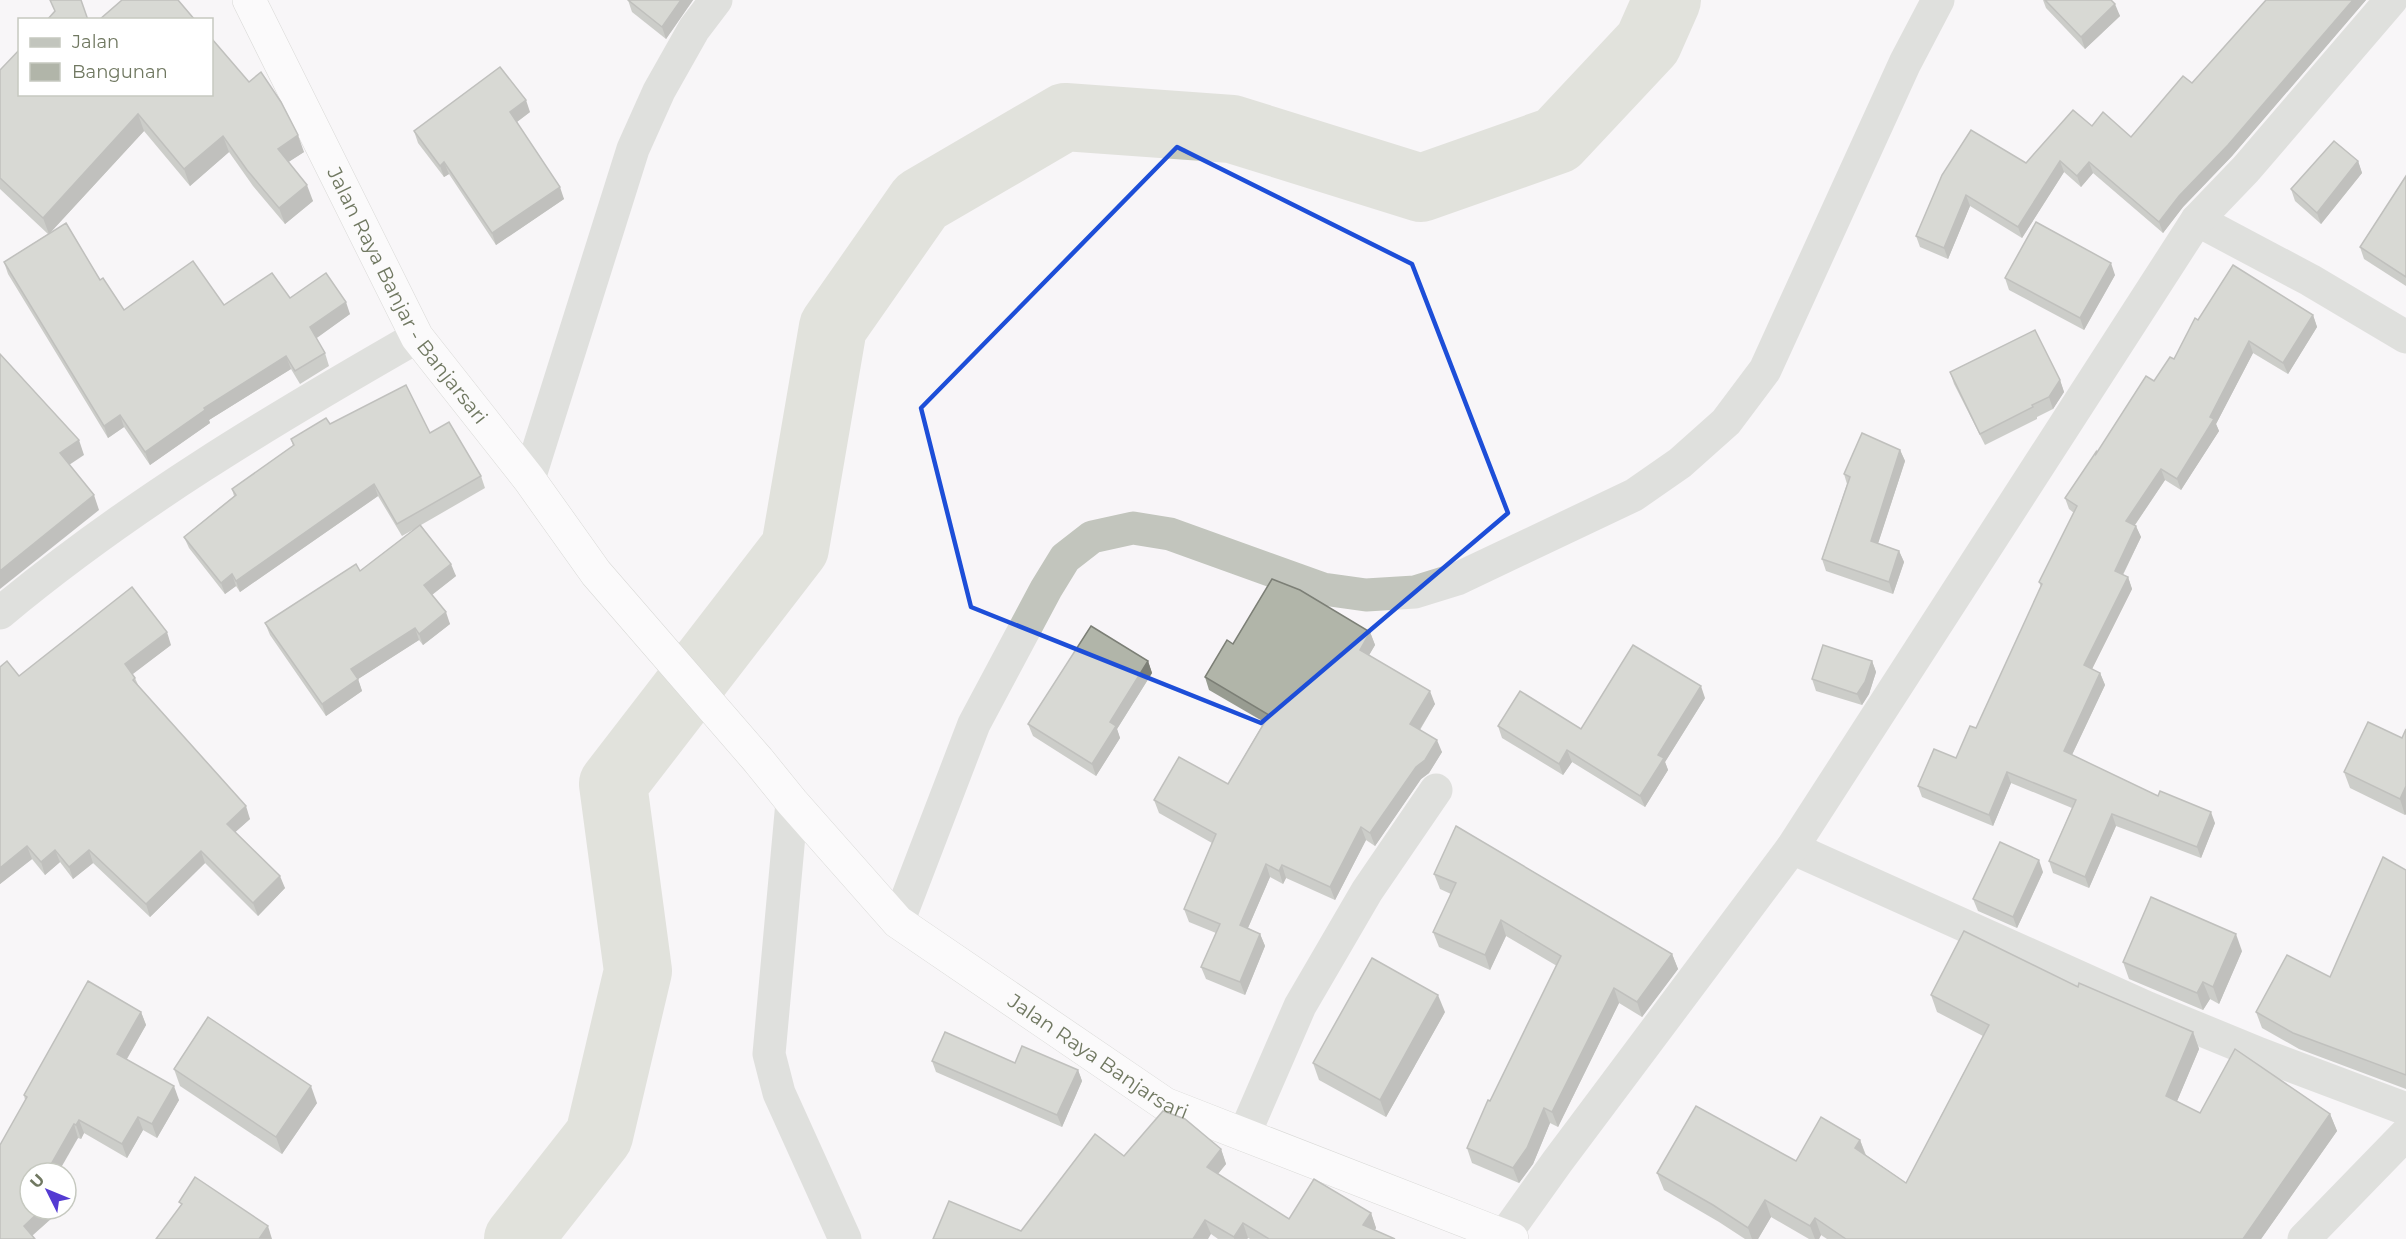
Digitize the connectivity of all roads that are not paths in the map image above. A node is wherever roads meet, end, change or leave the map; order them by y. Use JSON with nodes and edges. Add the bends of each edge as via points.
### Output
{"nodes":[{"id":1,"x":716,"y":0,"type":"edge"},
{"id":2,"x":1938,"y":0,"type":"edge"},
{"id":3,"x":2391,"y":0,"type":"edge"},
{"id":4,"x":256,"y":3,"type":"edge"},
{"id":5,"x":2197,"y":220,"type":"junction"},
{"id":6,"x":417,"y":337,"type":"junction"},
{"id":7,"x":2406,"y":337,"type":"edge"},
{"id":8,"x":529,"y":479,"type":"junction"},
{"id":9,"x":0,"y":613,"type":"edge"},
{"id":10,"x":758,"y":760,"type":"joint"},
{"id":11,"x":1436,"y":790,"type":"dead end"},
{"id":12,"x":792,"y":802,"type":"junction"},
{"id":13,"x":1791,"y":848,"type":"junction"},
{"id":14,"x":898,"y":922,"type":"junction"},
{"id":15,"x":2406,"y":1109,"type":"edge"},
{"id":16,"x":2406,"y":1134,"type":"edge"},
{"id":17,"x":1244,"y":1136,"type":"junction"},
{"id":18,"x":1508,"y":1238,"type":"edge"},
{"id":19,"x":845,"y":1239,"type":"edge"},
{"id":20,"x":2304,"y":1239,"type":"edge"}],
"edges":[{"from":1,"to":8,"type":"street","via":[[658,91],[633,148]]},
{"from":2,"to":14,"type":"street","via":[[1905,63],[1765,370],[1726,422],[1680,464],[1634,495],[1457,579],[1415,592],[1366,595],[1323,589],[1170,534],[1132,528],[1092,537],[1065,558],[974,724]]},
{"from":3,"to":5,"type":"street","via":[[2246,169]]},
{"from":4,"to":6,"type":"highway","name":"Jalan Raya Banjar - Banjarsari"},
{"from":5,"to":7,"type":"street"},
{"from":5,"to":13,"type":"street"},
{"from":6,"to":8,"type":"highway","name":"Jalan Raya Banjar - Banjarsari"},
{"from":6,"to":9,"type":"street","via":[[213,458],[98,537]]},
{"from":8,"to":10,"type":"highway","name":"Jalan Raya Banjar - Banjarsari","via":[[596,573]]},
{"from":10,"to":12,"type":"highway","name":"Jalan Raya Banjarsari"},
{"from":11,"to":17,"type":"street","via":[[1367,891],[1300,1006]]},
{"from":12,"to":14,"type":"highway","name":"Jalan Raya Banjarsari"},
{"from":12,"to":19,"type":"street","via":[[769,1054],[779,1093]]},
{"from":13,"to":15,"type":"street","via":[[2148,1008]]},
{"from":13,"to":18,"type":"street","via":[[1557,1162]]},
{"from":14,"to":17,"type":"highway","name":"Jalan Raya Banjarsari","via":[[1165,1104]]},
{"from":16,"to":20,"type":"street"},
{"from":17,"to":18,"type":"highway","name":"Jalan Raya Banjarsari"}]}
